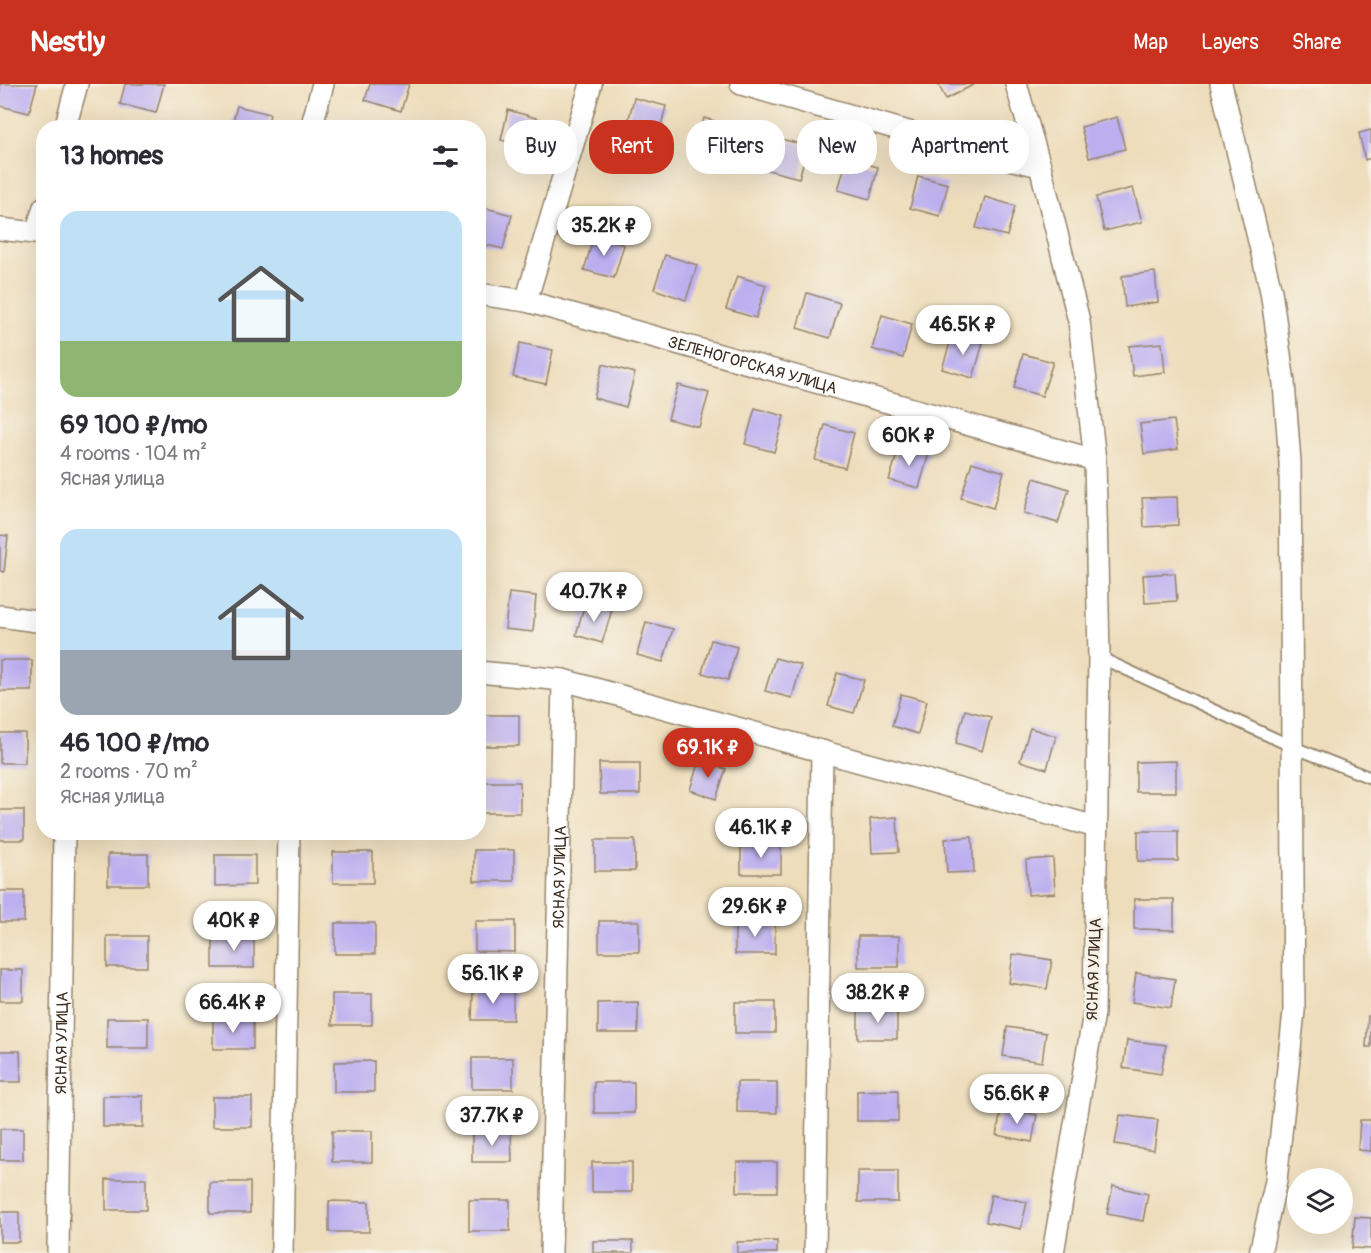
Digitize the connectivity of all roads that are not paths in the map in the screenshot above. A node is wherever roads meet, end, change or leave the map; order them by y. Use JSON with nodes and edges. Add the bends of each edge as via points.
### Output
{"nodes":[{"id":1,"x":77,"y":84,"type":"edge"},
{"id":2,"x":323,"y":84,"type":"edge"},
{"id":3,"x":591,"y":84,"type":"edge"},
{"id":4,"x":741,"y":84,"type":"edge"},
{"id":5,"x":1016,"y":84,"type":"edge"},
{"id":6,"x":1221,"y":84,"type":"edge"},
{"id":7,"x":67,"y":120,"type":"edge"},
{"id":8,"x":313,"y":120,"type":"edge"},
{"id":9,"x":1040,"y":166,"type":"junction"},
{"id":10,"x":0,"y":229,"type":"edge"},
{"id":11,"x":36,"y":234,"type":"edge"},
{"id":12,"x":486,"y":295,"type":"edge"},
{"id":13,"x":526,"y":301,"type":"junction"},
{"id":14,"x":1095,"y":460,"type":"junction"},
{"id":15,"x":0,"y":616,"type":"edge"},
{"id":16,"x":36,"y":621,"type":"edge"},
{"id":17,"x":1099,"y":657,"type":"junction"},
{"id":18,"x":486,"y":673,"type":"edge"},
{"id":19,"x":562,"y":680,"type":"junction"},
{"id":20,"x":1293,"y":747,"type":"junction"},
{"id":21,"x":822,"y":751,"type":"junction"},
{"id":22,"x":1371,"y":778,"type":"edge"},
{"id":23,"x":1096,"y":827,"type":"junction"},
{"id":24,"x":64,"y":840,"type":"edge"},
{"id":25,"x":289,"y":840,"type":"edge"},
{"id":26,"x":58,"y":1253,"type":"edge"},
{"id":27,"x":282,"y":1253,"type":"edge"},
{"id":28,"x":551,"y":1253,"type":"edge"},
{"id":29,"x":815,"y":1253,"type":"edge"},
{"id":30,"x":1053,"y":1253,"type":"edge"},
{"id":31,"x":1260,"y":1253,"type":"edge"}],
"edges":[{"from":1,"to":7,"type":"street"},
{"from":2,"to":8,"type":"street"},
{"from":3,"to":13,"type":"street"},
{"from":4,"to":9,"type":"street"},
{"from":5,"to":9,"type":"street","name":"ЯСНАЯ УЛИЦА"},
{"from":6,"to":20,"type":"street","via":[[1271,291],[1284,383],[1290,462]]},
{"from":9,"to":14,"type":"street","name":"ЯСНАЯ УЛИЦА","via":[[1079,321]]},
{"from":10,"to":11,"type":"street"},
{"from":12,"to":13,"type":"street","name":"ЗЕЛЕНОГОРСКАЯ УЛИЦА"},
{"from":13,"to":14,"type":"street","name":"ЗЕЛЕНОГОРСКАЯ УЛИЦА"},
{"from":14,"to":17,"type":"street","name":"ЯСНАЯ УЛИЦА"},
{"from":15,"to":16,"type":"street"},
{"from":17,"to":20,"type":"lane"},
{"from":17,"to":23,"type":"street","name":"ЯСНАЯ УЛИЦА"},
{"from":18,"to":19,"type":"street"},
{"from":19,"to":21,"type":"street"},
{"from":19,"to":28,"type":"street","name":"ЯСНАЯ УЛИЦА"},
{"from":20,"to":22,"type":"lane"},
{"from":20,"to":31,"type":"street","via":[[1294,1011],[1276,1181]]},
{"from":21,"to":23,"type":"street"},
{"from":21,"to":29,"type":"street"},
{"from":23,"to":30,"type":"street","name":"ЯСНАЯ УЛИЦА","via":[[1094,1013]]},
{"from":24,"to":26,"type":"street","name":"ЯСНАЯ УЛИЦА"},
{"from":25,"to":27,"type":"street"}]}
